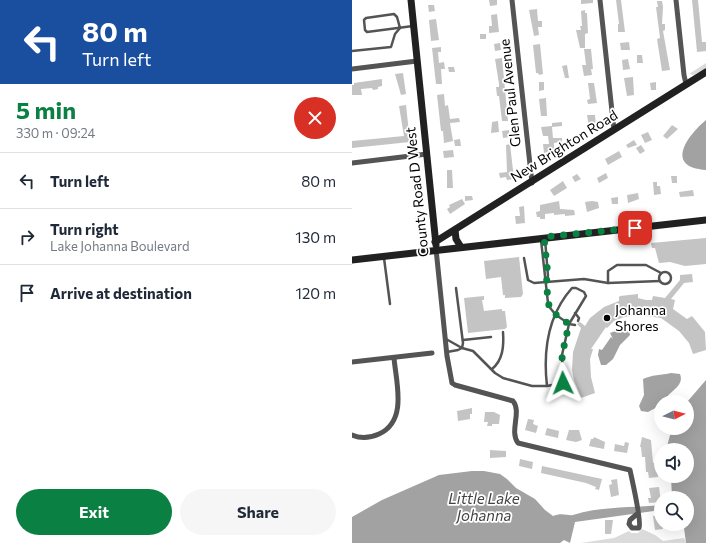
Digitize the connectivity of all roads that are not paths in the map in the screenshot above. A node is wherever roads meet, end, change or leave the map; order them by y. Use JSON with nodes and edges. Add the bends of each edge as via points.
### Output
{"nodes":[{"id":1,"x":411,"y":0,"type":"edge"},
{"id":2,"x":512,"y":0,"type":"edge"},
{"id":3,"x":600,"y":0,"type":"edge"},
{"id":4,"x":676,"y":0,"type":"edge"},
{"id":5,"x":414,"y":26,"type":"junction"},
{"id":6,"x":400,"y":28,"type":"junction"},
{"id":7,"x":352,"y":51,"type":"edge"},
{"id":8,"x":417,"y":61,"type":"junction"},
{"id":9,"x":352,"y":69,"type":"edge"},
{"id":10,"x":706,"y":72,"type":"edge"},
{"id":11,"x":686,"y":84,"type":"junction"},
{"id":12,"x":614,"y":130,"type":"junction"},
{"id":13,"x":427,"y":154,"type":"junction"},
{"id":14,"x":352,"y":163,"type":"edge"},
{"id":15,"x":532,"y":183,"type":"junction"},
{"id":16,"x":706,"y":220,"type":"edge"},
{"id":17,"x":455,"y":230,"type":"junction"},
{"id":18,"x":542,"y":238,"type":"junction"},
{"id":19,"x":436,"y":246,"type":"junction"},
{"id":20,"x":461,"y":247,"type":"junction"},
{"id":21,"x":384,"y":256,"type":"junction"},
{"id":22,"x":524,"y":258,"type":"dead end"},
{"id":23,"x":352,"y":260,"type":"edge"},
{"id":24,"x":661,"y":273,"type":"junction"},
{"id":25,"x":660,"y":281,"type":"junction"},
{"id":26,"x":546,"y":282,"type":"junction"},
{"id":27,"x":608,"y":283,"type":"junction"},
{"id":28,"x":456,"y":288,"type":"dead end"},
{"id":29,"x":390,"y":304,"type":"dead end"},
{"id":30,"x":575,"y":313,"type":"junction"},
{"id":31,"x":555,"y":314,"type":"junction"},
{"id":32,"x":578,"y":321,"type":"dead end"},
{"id":33,"x":569,"y":324,"type":"junction"},
{"id":34,"x":576,"y":325,"type":"dead end"},
{"id":35,"x":503,"y":332,"type":"dead end"},
{"id":36,"x":491,"y":337,"type":"dead end"},
{"id":37,"x":446,"y":339,"type":"junction"},
{"id":38,"x":463,"y":340,"type":"junction"},
{"id":39,"x":462,"y":348,"type":"junction"},
{"id":40,"x":447,"y":352,"type":"junction"},
{"id":41,"x":432,"y":353,"type":"dead end"},
{"id":42,"x":394,"y":358,"type":"junction"},
{"id":43,"x":352,"y":362,"type":"edge"},
{"id":44,"x":492,"y":369,"type":"junction"},
{"id":45,"x":547,"y":386,"type":"junction"},
{"id":46,"x":352,"y":435,"type":"edge"},
{"id":47,"x":638,"y":514,"type":"dead end"}],
"edges":[{"from":1,"to":5,"type":"street","name":"County Road D West"},
{"from":2,"to":15,"type":"street","name":"Glen Paul Avenue"},
{"from":3,"to":12,"type":"street"},
{"from":4,"to":11,"type":"street"},
{"from":5,"to":6,"type":"lane"},
{"from":5,"to":8,"type":"street","name":"County Road D West"},
{"from":6,"to":6,"type":"lane","via":[[394,14],[364,20],[367,32]]},
{"from":6,"to":7,"type":"lane","via":[[391,46]]},
{"from":8,"to":9,"type":"street"},
{"from":8,"to":13,"type":"street","name":"County Road D West"},
{"from":10,"to":11,"type":"street","name":"New Brighton Road"},
{"from":11,"to":12,"type":"street","name":"New Brighton Road"},
{"from":12,"to":15,"type":"street","name":"New Brighton Road"},
{"from":13,"to":14,"type":"street"},
{"from":13,"to":19,"type":"street","name":"County Road D West"},
{"from":15,"to":17,"type":"street","name":"New Brighton Road"},
{"from":16,"to":18,"type":"street"},
{"from":17,"to":19,"type":"street","name":"New Brighton Road"},
{"from":17,"to":20,"type":"street","via":[[456,239]]},
{"from":18,"to":20,"type":"street"},
{"from":18,"to":26,"type":"lane"},
{"from":19,"to":20,"type":"street"},
{"from":19,"to":21,"type":"street"},
{"from":19,"to":37,"type":"street","name":"County Road D West"},
{"from":21,"to":23,"type":"street"},
{"from":21,"to":29,"type":"lane"},
{"from":22,"to":26,"type":"lane","via":[[528,280],[534,283]]},
{"from":24,"to":25,"type":"lane"},
{"from":24,"to":25,"type":"lane","via":[[668,272],[672,279],[666,284]]},
{"from":24,"to":27,"type":"lane","via":[[646,265],[617,265],[608,271]]},
{"from":25,"to":27,"type":"lane"},
{"from":26,"to":27,"type":"lane","via":[[584,279]]},
{"from":26,"to":31,"type":"lane","via":[[549,306]]},
{"from":28,"to":38,"type":"lane"},
{"from":30,"to":31,"type":"lane","via":[[586,296],[584,292],[574,288]]},
{"from":30,"to":32,"type":"lane"},
{"from":30,"to":33,"type":"lane"},
{"from":31,"to":33,"type":"lane"},
{"from":31,"to":45,"type":"lane","via":[[545,357]]},
{"from":33,"to":34,"type":"lane"},
{"from":33,"to":45,"type":"lane","via":[[562,355],[563,383]]},
{"from":35,"to":44,"type":"lane","via":[[504,345],[499,364]]},
{"from":36,"to":38,"type":"lane"},
{"from":37,"to":39,"type":"lane"},
{"from":37,"to":40,"type":"street","name":"County Road D West"},
{"from":38,"to":39,"type":"lane"},
{"from":39,"to":40,"type":"lane"},
{"from":39,"to":44,"type":"lane","via":[[473,351]]},
{"from":40,"to":47,"type":"street","name":"County Road D West","via":[[451,381],[455,385],[513,400],[516,407],[515,437],[518,443],[630,470]]},
{"from":41,"to":42,"type":"street"},
{"from":42,"to":43,"type":"street"},
{"from":42,"to":46,"type":"street","via":[[398,400],[395,419],[387,429],[376,436],[363,438]]},
{"from":44,"to":45,"type":"lane","via":[[503,378],[532,386]]}]}
